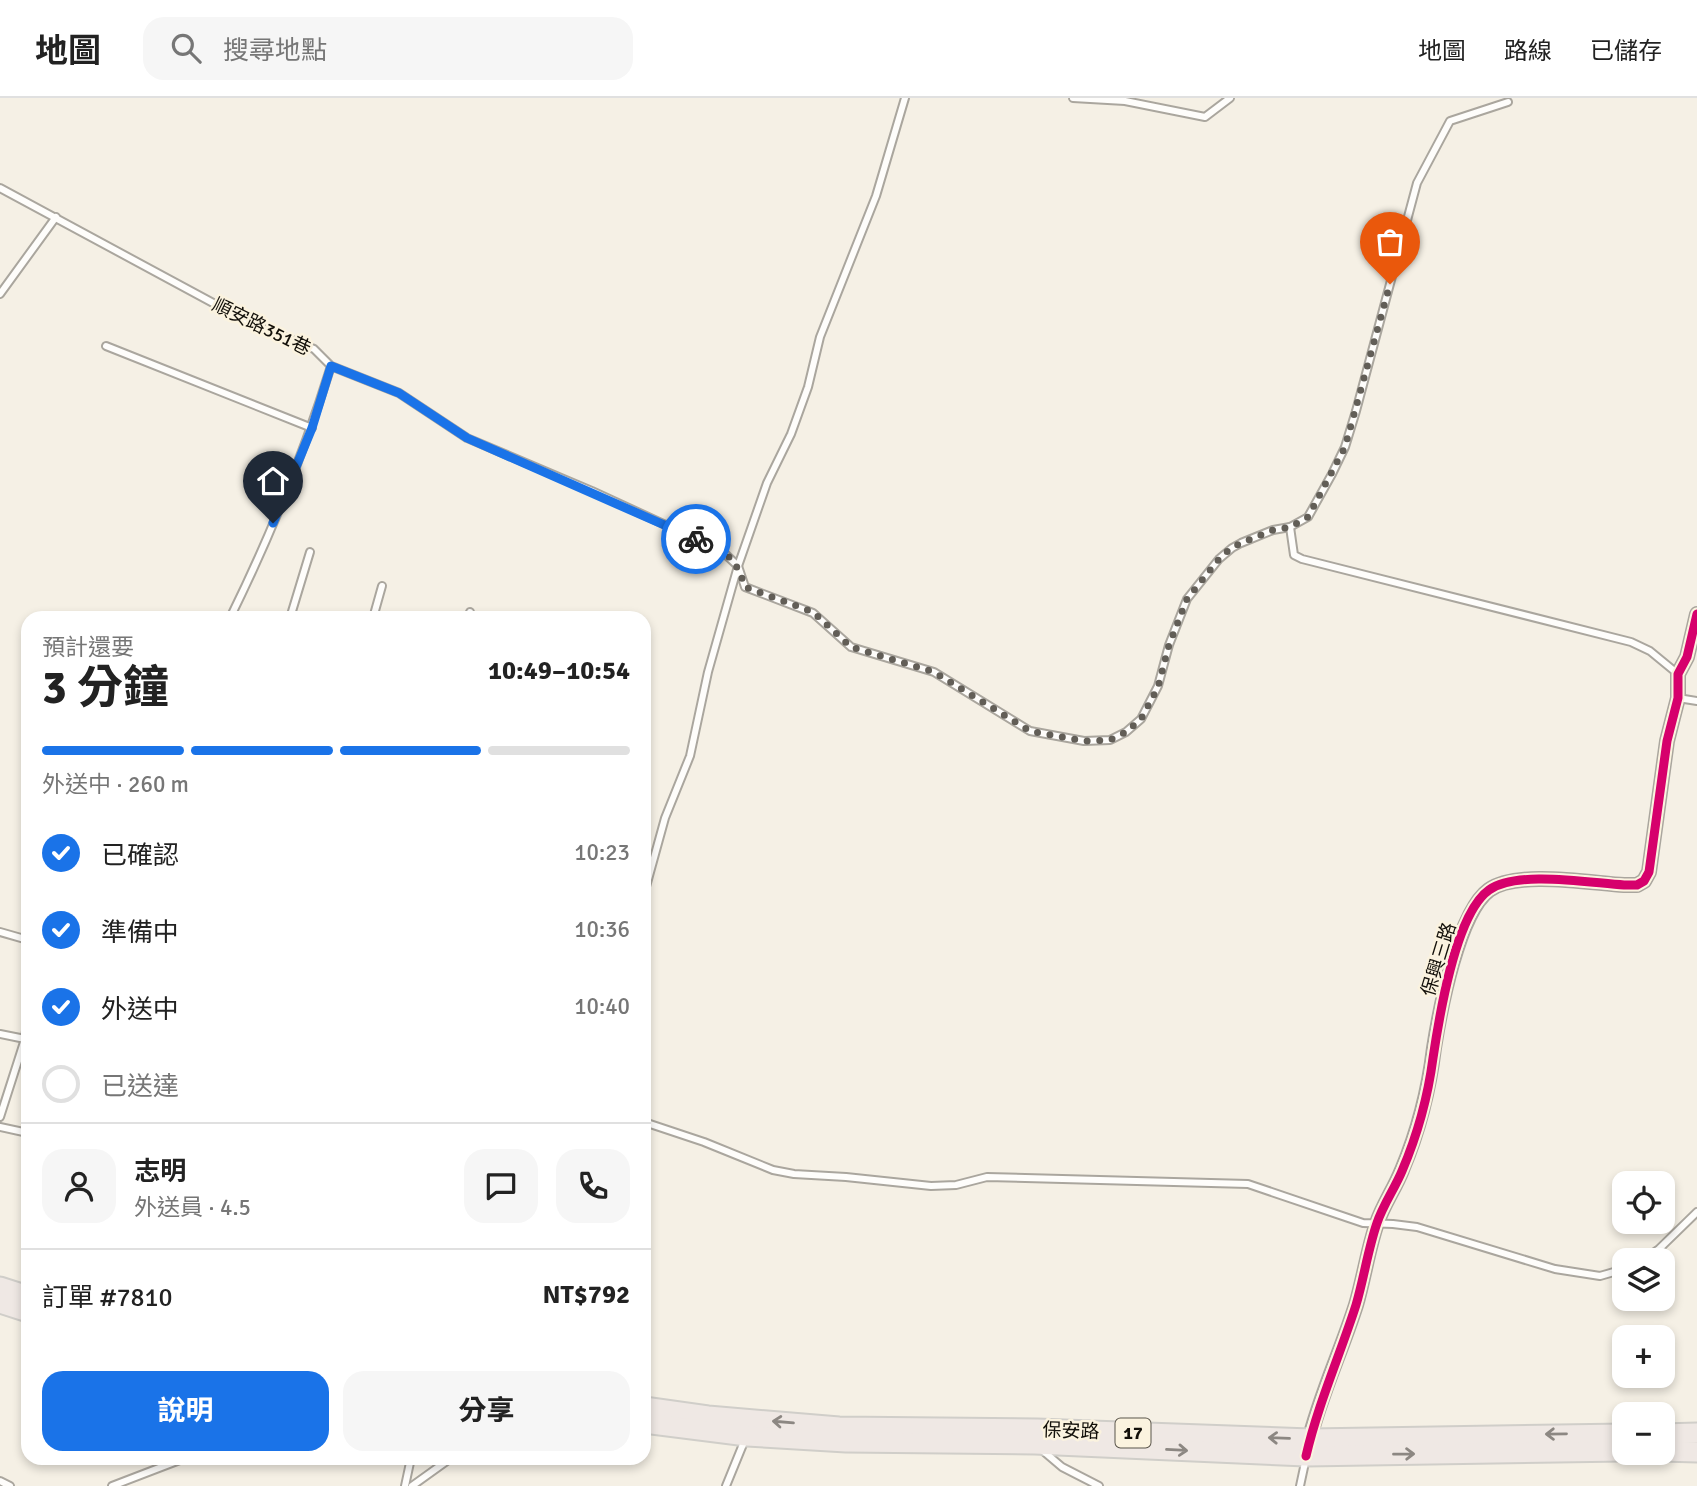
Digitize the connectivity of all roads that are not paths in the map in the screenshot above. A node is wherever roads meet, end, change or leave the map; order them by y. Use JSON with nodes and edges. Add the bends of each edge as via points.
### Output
{"nodes":[{"id":1,"x":905,"y":98,"type":"edge"},
{"id":2,"x":1073,"y":98,"type":"edge"},
{"id":3,"x":1230,"y":98,"type":"edge"},
{"id":4,"x":1508,"y":102,"type":"dead end"},
{"id":5,"x":0,"y":188,"type":"edge"},
{"id":6,"x":56,"y":217,"type":"junction"},
{"id":7,"x":0,"y":294,"type":"edge"},
{"id":8,"x":106,"y":346,"type":"dead end"},
{"id":9,"x":331,"y":366,"type":"junction"},
{"id":10,"x":312,"y":428,"type":"junction"},
{"id":11,"x":1290,"y":527,"type":"junction"},
{"id":12,"x":310,"y":552,"type":"dead end"},
{"id":13,"x":738,"y":566,"type":"junction"},
{"id":14,"x":383,"y":586,"type":"dead end"},
{"id":15,"x":233,"y":611,"type":"edge"},
{"id":16,"x":292,"y":611,"type":"edge"},
{"id":17,"x":375,"y":611,"type":"edge"},
{"id":18,"x":1697,"y":614,"type":"edge"},
{"id":19,"x":1678,"y":674,"type":"junction"},
{"id":20,"x":1678,"y":698,"type":"junction"},
{"id":21,"x":1697,"y":701,"type":"edge"},
{"id":22,"x":651,"y":869,"type":"edge"},
{"id":23,"x":0,"y":932,"type":"edge"},
{"id":24,"x":21,"y":938,"type":"edge"},
{"id":25,"x":0,"y":1034,"type":"edge"},
{"id":26,"x":21,"y":1038,"type":"edge"},
{"id":27,"x":21,"y":1051,"type":"edge"},
{"id":28,"x":0,"y":1117,"type":"edge"},
{"id":29,"x":651,"y":1124,"type":"edge"},
{"id":30,"x":0,"y":1128,"type":"edge"},
{"id":31,"x":21,"y":1132,"type":"edge"},
{"id":32,"x":1697,"y":1212,"type":"edge"},
{"id":33,"x":1377,"y":1223,"type":"junction"},
{"id":34,"x":1661,"y":1248,"type":"edge"},
{"id":35,"x":1612,"y":1272,"type":"edge"},
{"id":36,"x":0,"y":1287,"type":"edge"},
{"id":37,"x":21,"y":1294,"type":"edge"},
{"id":38,"x":0,"y":1303,"type":"edge"},
{"id":39,"x":21,"y":1310,"type":"edge"},
{"id":40,"x":651,"y":1408,"type":"edge"},
{"id":41,"x":651,"y":1424,"type":"edge"},
{"id":42,"x":1697,"y":1433,"type":"edge"},
{"id":43,"x":1612,"y":1434,"type":"edge"},
{"id":44,"x":1675,"y":1434,"type":"edge"},
{"id":45,"x":747,"y":1436,"type":"junction"},
{"id":46,"x":1035,"y":1444,"type":"junction"},
{"id":47,"x":1308,"y":1447,"type":"junction"},
{"id":48,"x":1612,"y":1451,"type":"edge"},
{"id":49,"x":1675,"y":1451,"type":"edge"},
{"id":50,"x":1697,"y":1451,"type":"edge"},
{"id":51,"x":167,"y":1465,"type":"edge"},
{"id":52,"x":410,"y":1465,"type":"edge"},
{"id":53,"x":441,"y":1465,"type":"edge"},
{"id":54,"x":0,"y":1481,"type":"edge"},
{"id":55,"x":10,"y":1486,"type":"edge"},
{"id":56,"x":112,"y":1486,"type":"edge"},
{"id":57,"x":405,"y":1486,"type":"edge"},
{"id":58,"x":412,"y":1486,"type":"edge"},
{"id":59,"x":726,"y":1486,"type":"edge"},
{"id":60,"x":1099,"y":1486,"type":"edge"},
{"id":61,"x":1300,"y":1486,"type":"edge"}],
"edges":[{"from":1,"to":13,"type":"lane","via":[[876,196],[820,337],[808,387]]},
{"from":2,"to":3,"type":"lane","via":[[1125,101],[1205,117]]},
{"from":4,"to":11,"type":"lane","name":"順安路351巷","via":[[1450,121],[1417,183],[1345,447],[1308,517]]},
{"from":5,"to":6,"type":"lane","name":"順安路351巷"},
{"from":6,"to":7,"type":"lane"},
{"from":6,"to":9,"type":"lane","name":"順安路351巷","via":[[252,324],[314,349]]},
{"from":8,"to":10,"type":"lane"},
{"from":9,"to":10,"type":"lane"},
{"from":9,"to":13,"type":"lane","name":"順安路351巷","via":[[399,393],[467,438],[722,551]]},
{"from":10,"to":15,"type":"lane"},
{"from":11,"to":13,"type":"lane","name":"順安路351巷","via":[[1262,534],[1219,559],[1187,599],[1158,687],[1141,719],[1126,732],[1099,742],[1030,731],[934,672],[851,647],[813,612],[745,587]]},
{"from":11,"to":19,"type":"lane","via":[[1294,555],[1303,559],[1630,642],[1650,651]]},
{"from":12,"to":16,"type":"lane"},
{"from":13,"to":22,"type":"lane","via":[[690,756]]},
{"from":14,"to":17,"type":"lane"},
{"from":18,"to":19,"type":"street","name":"保興三路"},
{"from":19,"to":20,"type":"street","name":"保興三路"},
{"from":20,"to":21,"type":"lane"},
{"from":20,"to":33,"type":"street","name":"保興三路","via":[[1667,741],[1652,861],[1644,881],[1637,885],[1545,879],[1505,882],[1477,903],[1454,959],[1438,1020],[1428,1088],[1404,1167]]},
{"from":23,"to":24,"type":"lane"},
{"from":25,"to":26,"type":"lane"},
{"from":27,"to":28,"type":"lane"},
{"from":29,"to":33,"type":"lane","via":[[794,1174],[931,1186],[987,1177],[1233,1182],[1264,1188],[1363,1223]]},
{"from":30,"to":31,"type":"lane"},
{"from":32,"to":34,"type":"lane"},
{"from":33,"to":35,"type":"lane","via":[[1417,1227],[1555,1269],[1600,1276]]},
{"from":33,"to":47,"type":"street","name":"保興三路","via":[[1356,1304]]},
{"from":36,"to":37,"type":"main road"},
{"from":38,"to":39,"type":"main road"},
{"from":47,"to":40,"type":"main road","name":"保安路","number":"17","one_way":true,"via":[[1037,1429],[839,1427]]},
{"from":41,"to":45,"type":"main road","name":"保安路","number":"17"},
{"from":42,"to":44,"type":"main road"},
{"from":43,"to":47,"type":"main road","name":"保安路","number":"17","one_way":true},
{"from":45,"to":46,"type":"main road","name":"保安路","number":"17"},
{"from":45,"to":59,"type":"lane"},
{"from":46,"to":47,"type":"main road","name":"保安路","number":"17","one_way":true},
{"from":46,"to":60,"type":"lane","via":[[1062,1467]]},
{"from":47,"to":48,"type":"main road","name":"保安路","number":"17","one_way":true},
{"from":47,"to":61,"type":"lane"},
{"from":49,"to":50,"type":"main road"},
{"from":51,"to":56,"type":"lane"},
{"from":52,"to":57,"type":"lane"},
{"from":53,"to":58,"type":"lane"},
{"from":54,"to":55,"type":"lane"}]}
